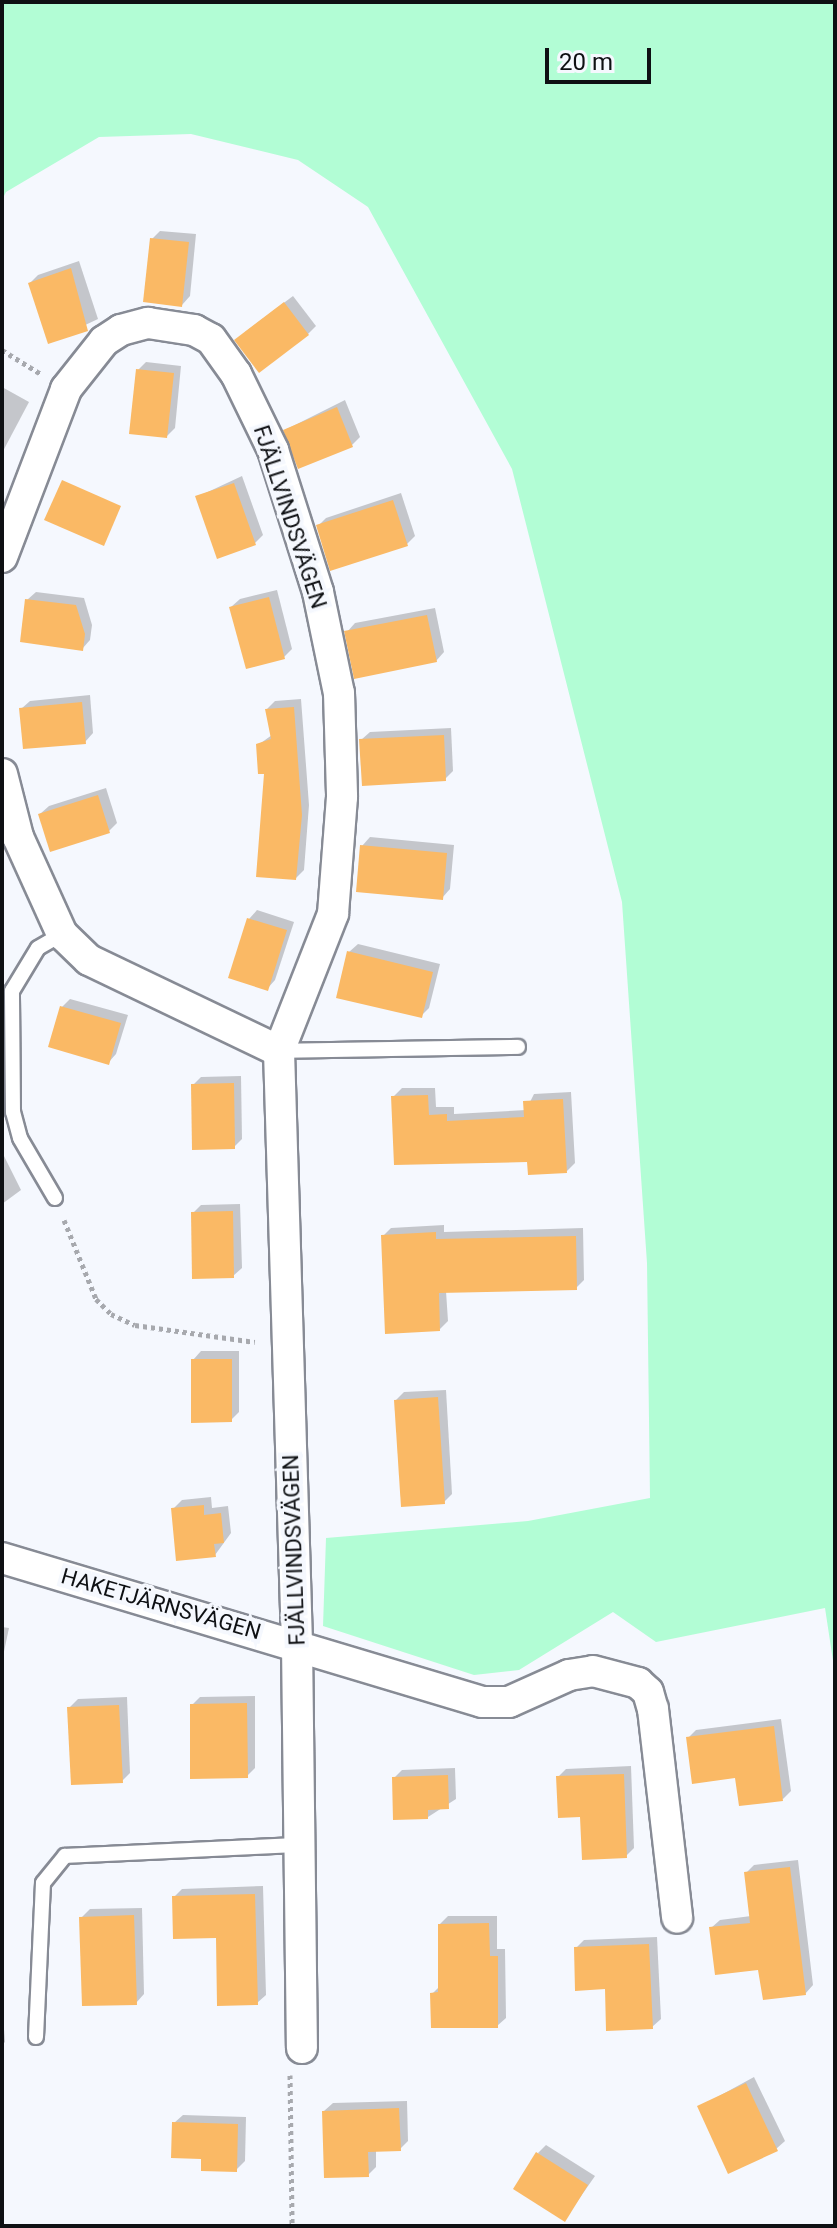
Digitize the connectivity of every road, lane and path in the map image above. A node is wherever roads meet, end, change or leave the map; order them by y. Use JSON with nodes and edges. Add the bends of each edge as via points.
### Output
{"nodes":[{"id":1,"x":2,"y":350,"type":"edge"},
{"id":2,"x":66,"y":389,"type":"junction"},
{"id":3,"x":2,"y":557,"type":"edge"},
{"id":4,"x":2,"y":774,"type":"edge"},
{"id":5,"x":62,"y":934,"type":"junction"},
{"id":6,"x":518,"y":1047,"type":"dead end"},
{"id":7,"x":279,"y":1051,"type":"junction"},
{"id":8,"x":55,"y":1198,"type":"joint"},
{"id":9,"x":288,"y":1346,"type":"junction"},
{"id":10,"x":2,"y":1558,"type":"edge"},
{"id":11,"x":297,"y":1644,"type":"junction"},
{"id":12,"x":300,"y":1845,"type":"junction"},
{"id":13,"x":677,"y":1918,"type":"dead end"},
{"id":14,"x":36,"y":2037,"type":"dead end"},
{"id":15,"x":302,"y":2048,"type":"joint"},
{"id":16,"x":292,"y":2226,"type":"edge"}],
"edges":[{"from":1,"to":2,"type":"path"},
{"from":2,"to":3,"type":"street","name":"FJÄLLVINDSVÄGEN"},
{"from":2,"to":7,"type":"street","name":"FJÄLLVINDSVÄGEN","via":[[104,341],[121,330],[175,324],[211,339],[236,374],[273,450],[318,592],[339,693],[342,797],[333,914]]},
{"from":4,"to":5,"type":"street","via":[[18,837]]},
{"from":5,"to":7,"type":"street","via":[[89,960]]},
{"from":5,"to":8,"type":"lane","via":[[38,948],[12,991],[13,1112],[20,1138]]},
{"from":6,"to":7,"type":"lane"},
{"from":7,"to":9,"type":"street","name":"FJÄLLVINDSVÄGEN"},
{"from":8,"to":9,"type":"path","via":[[83,1272],[111,1314],[135,1325]]},
{"from":9,"to":11,"type":"street","name":"FJÄLLVINDSVÄGEN"},
{"from":10,"to":11,"type":"street","name":"HAKETJÄRNSVÄGEN"},
{"from":11,"to":12,"type":"street","name":"FJÄLLVINDSVÄGEN"},
{"from":11,"to":13,"type":"street","name":"HAKETJÄRNSVÄGEN","via":[[482,1702],[509,1702],[569,1675],[593,1671],[638,1683],[653,1709]]},
{"from":12,"to":14,"type":"lane","via":[[85,1851],[65,1856],[43,1883]]},
{"from":12,"to":15,"type":"street","name":"FJÄLLVINDSVÄGEN"},
{"from":15,"to":16,"type":"path","via":[[289,2078]]}]}
